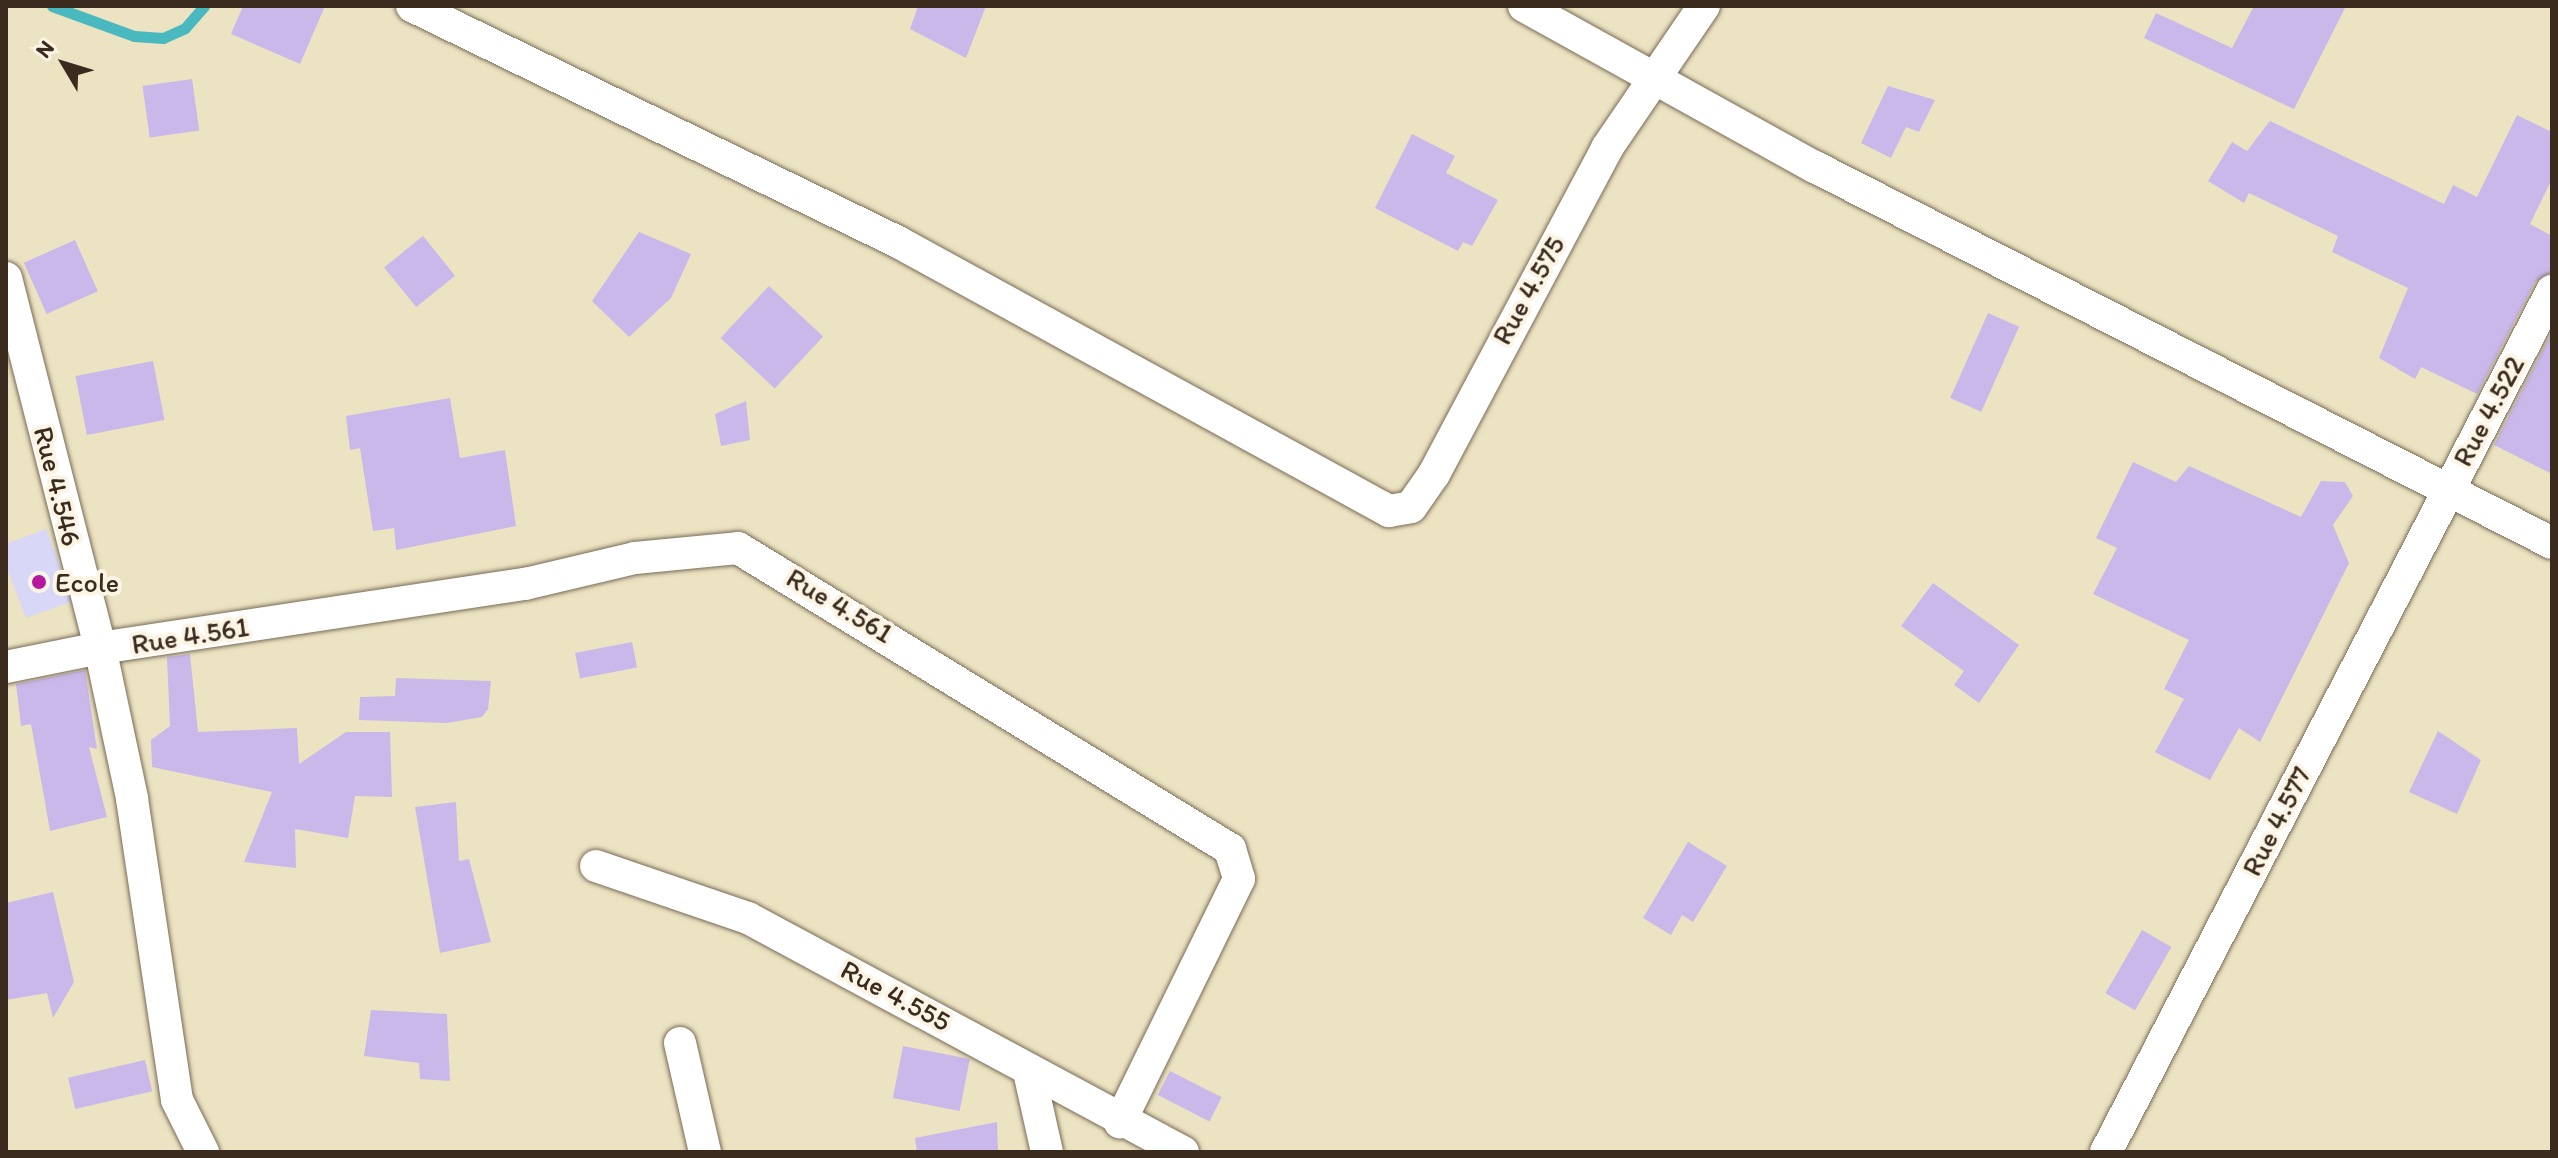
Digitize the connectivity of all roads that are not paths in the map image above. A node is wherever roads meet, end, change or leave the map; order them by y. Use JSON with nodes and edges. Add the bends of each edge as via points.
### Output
{"nodes":[{"id":1,"x":412,"y":6,"type":"edge"},
{"id":2,"x":1524,"y":6,"type":"edge"},
{"id":3,"x":1704,"y":6,"type":"edge"},
{"id":4,"x":1651,"y":76,"type":"junction"},
{"id":5,"x":6,"y":278,"type":"edge"},
{"id":6,"x":2552,"y":291,"type":"edge"},
{"id":7,"x":2446,"y":490,"type":"junction"},
{"id":8,"x":2552,"y":543,"type":"edge"},
{"id":9,"x":100,"y":648,"type":"junction"},
{"id":10,"x":6,"y":667,"type":"edge"},
{"id":11,"x":596,"y":866,"type":"dead end"},
{"id":12,"x":680,"y":1043,"type":"dead end"},
{"id":13,"x":1030,"y":1076,"type":"junction"},
{"id":14,"x":1120,"y":1122,"type":"junction"},
{"id":15,"x":203,"y":1152,"type":"edge"},
{"id":16,"x":705,"y":1152,"type":"edge"},
{"id":17,"x":1047,"y":1152,"type":"edge"},
{"id":18,"x":1183,"y":1152,"type":"edge"},
{"id":19,"x":2106,"y":1152,"type":"edge"}],
"edges":[{"from":1,"to":4,"type":"street","name":"Rue 4.575","via":[[898,242],[1389,511],[1411,507]]},
{"from":2,"to":4,"type":"street"},
{"from":3,"to":4,"type":"street","name":"Rue 4.575"},
{"from":4,"to":7,"type":"street"},
{"from":5,"to":9,"type":"street","name":"Rue 4.546"},
{"from":6,"to":7,"type":"street","name":"Rue 4.522"},
{"from":7,"to":8,"type":"street"},
{"from":7,"to":19,"type":"street","name":"Rue 4.577"},
{"from":9,"to":10,"type":"street"},
{"from":9,"to":14,"type":"street","name":"Rue 4.561","via":[[525,584],[635,558],[738,548],[759,556],[1230,849],[1239,879]]},
{"from":9,"to":15,"type":"street","name":"Rue 4.546","via":[[132,798],[177,1100]]},
{"from":11,"to":13,"type":"street","name":"Rue 4.555","via":[[748,918],[956,1026]]},
{"from":12,"to":16,"type":"street"},
{"from":13,"to":14,"type":"street","name":"Rue 4.555"},
{"from":13,"to":17,"type":"street"},
{"from":14,"to":18,"type":"street","name":"Rue 4.555"}]}
